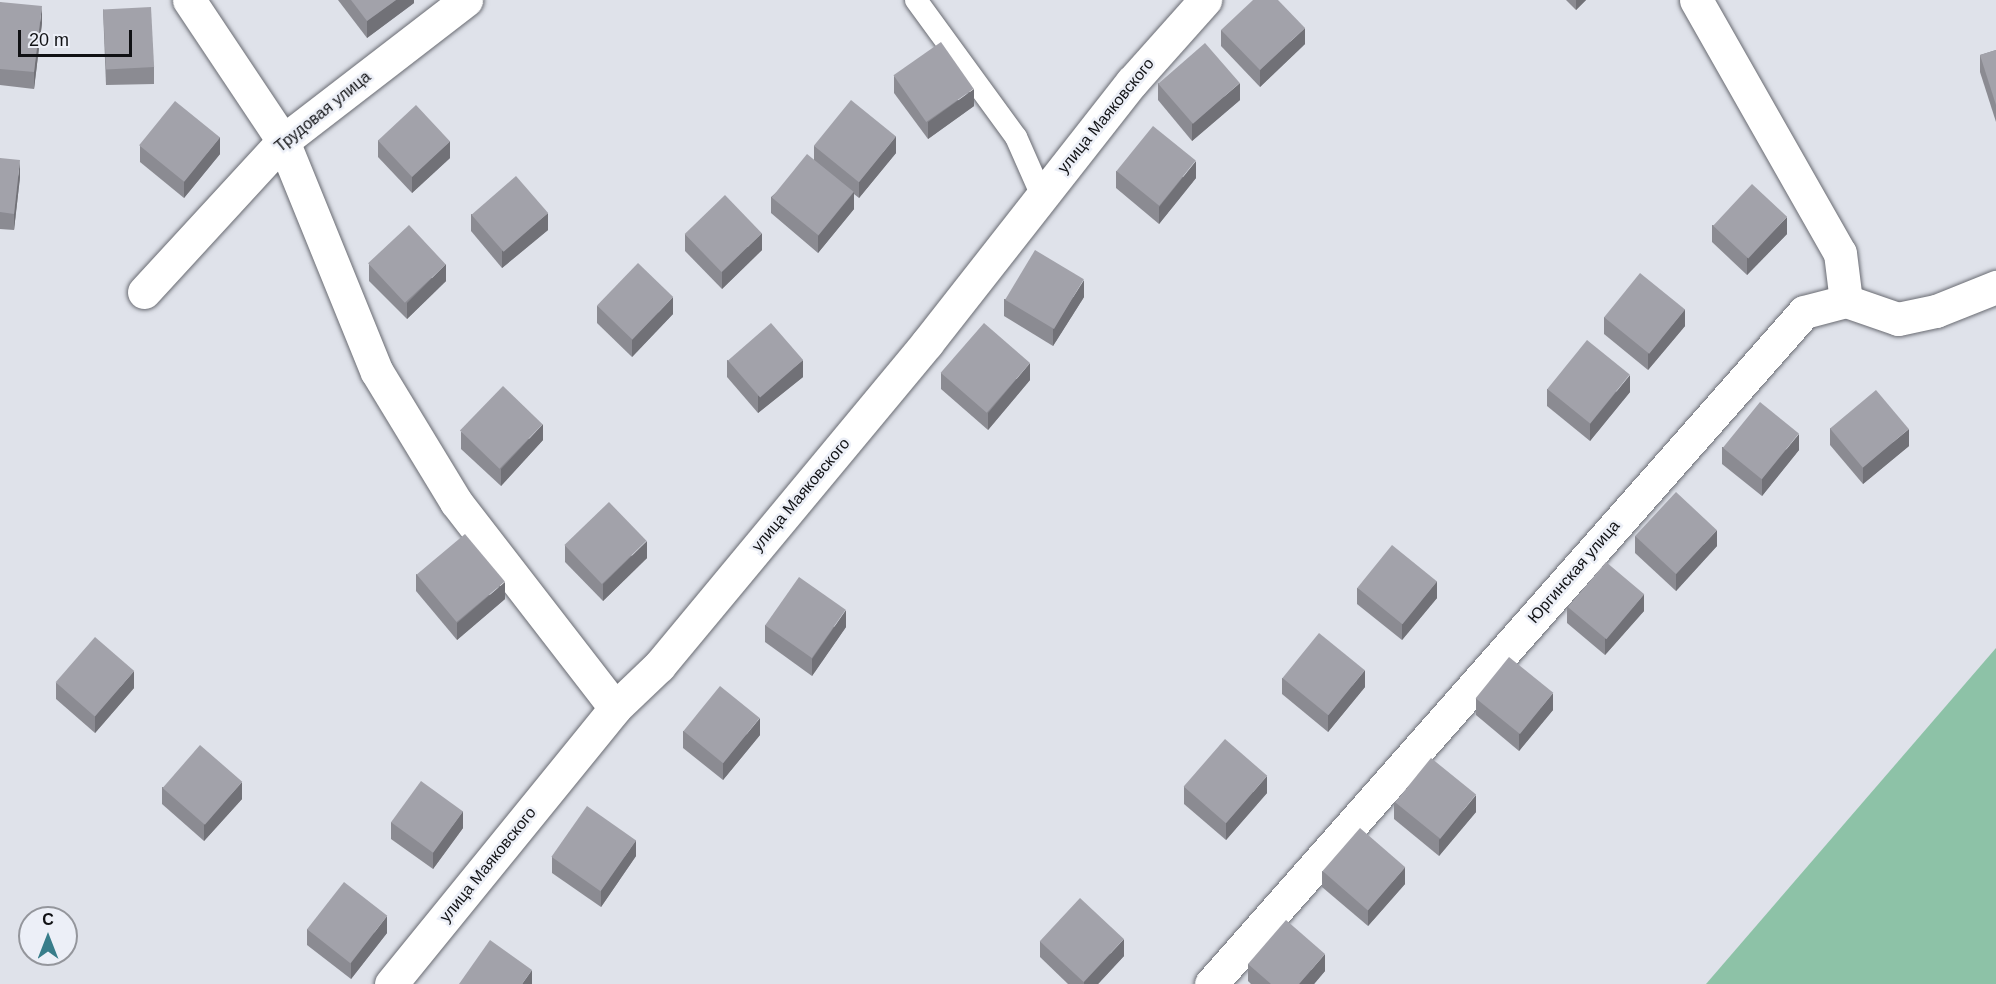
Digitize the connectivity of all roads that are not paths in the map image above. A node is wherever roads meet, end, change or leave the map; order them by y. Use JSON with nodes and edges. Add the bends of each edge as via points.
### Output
{"nodes":[{"id":1,"x":189,"y":0,"type":"edge"},
{"id":2,"x":466,"y":0,"type":"edge"},
{"id":3,"x":916,"y":0,"type":"edge"},
{"id":4,"x":1205,"y":0,"type":"edge"},
{"id":5,"x":1696,"y":0,"type":"edge"},
{"id":6,"x":283,"y":141,"type":"junction"},
{"id":7,"x":1042,"y":196,"type":"junction"},
{"id":8,"x":1996,"y":286,"type":"edge"},
{"id":9,"x":144,"y":292,"type":"dead end"},
{"id":10,"x":1846,"y":301,"type":"junction"},
{"id":11,"x":615,"y":708,"type":"junction"},
{"id":12,"x":391,"y":984,"type":"edge"},
{"id":13,"x":1211,"y":984,"type":"edge"}],
"edges":[{"from":1,"to":6,"type":"street"},
{"from":2,"to":6,"type":"street","name":"Трудовая улица"},
{"from":3,"to":7,"type":"lane","via":[[1016,136]]},
{"from":4,"to":7,"type":"street","name":"улица Маяковского","via":[[1132,82]]},
{"from":5,"to":10,"type":"street","via":[[1840,252]]},
{"from":6,"to":9,"type":"street","name":"Трудовая улица"},
{"from":6,"to":11,"type":"street","via":[[377,372],[456,502]]},
{"from":7,"to":11,"type":"street","name":"улица Маяковского","via":[[927,343],[659,666]]},
{"from":8,"to":10,"type":"street","via":[[1936,311],[1898,319]]},
{"from":10,"to":13,"type":"street","name":"Юргинская улица","via":[[1804,312]]},
{"from":11,"to":12,"type":"street","name":"улица Маяковского"}]}
